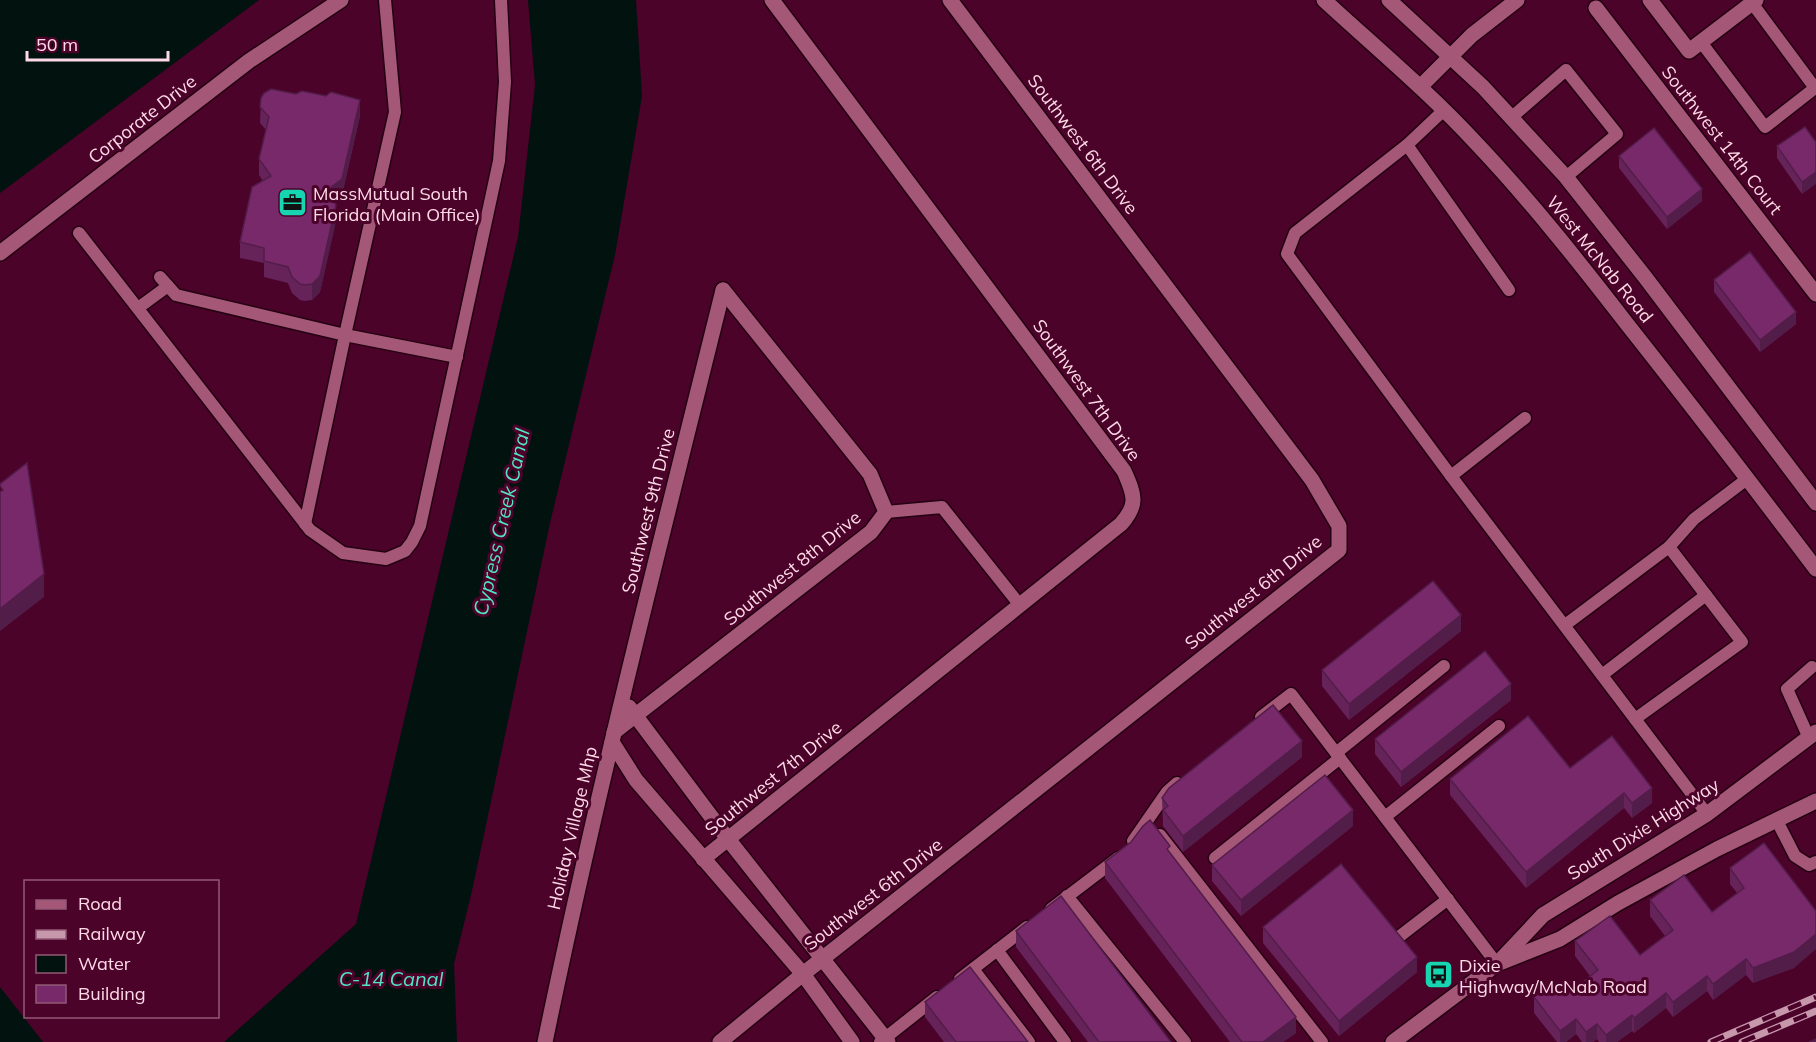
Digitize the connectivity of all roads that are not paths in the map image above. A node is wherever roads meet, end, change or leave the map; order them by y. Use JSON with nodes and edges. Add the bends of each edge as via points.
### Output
{"nodes":[{"id":1,"x":341,"y":0,"type":"edge"},
{"id":2,"x":385,"y":0,"type":"edge"},
{"id":3,"x":501,"y":0,"type":"edge"},
{"id":4,"x":772,"y":0,"type":"edge"},
{"id":5,"x":950,"y":0,"type":"edge"},
{"id":6,"x":1324,"y":0,"type":"edge"},
{"id":7,"x":1389,"y":0,"type":"edge"},
{"id":8,"x":1517,"y":0,"type":"edge"},
{"id":9,"x":1650,"y":0,"type":"edge"},
{"id":10,"x":1754,"y":2,"type":"edge"},
{"id":11,"x":1596,"y":8,"type":"dead end"},
{"id":12,"x":1701,"y":42,"type":"junction"},
{"id":13,"x":1450,"y":56,"type":"junction"},
{"id":14,"x":1420,"y":87,"type":"junction"},
{"id":15,"x":1443,"y":110,"type":"junction"},
{"id":16,"x":1512,"y":117,"type":"junction"},
{"id":17,"x":1407,"y":145,"type":"junction"},
{"id":18,"x":1566,"y":177,"type":"junction"},
{"id":19,"x":79,"y":233,"type":"dead end"},
{"id":20,"x":0,"y":253,"type":"edge"},
{"id":21,"x":723,"y":290,"type":"joint"},
{"id":22,"x":1509,"y":290,"type":"dead end"},
{"id":23,"x":1816,"y":294,"type":"edge"},
{"id":24,"x":138,"y":308,"type":"junction"},
{"id":25,"x":345,"y":335,"type":"junction"},
{"id":26,"x":457,"y":357,"type":"junction"},
{"id":27,"x":1525,"y":418,"type":"dead end"},
{"id":28,"x":1451,"y":476,"type":"junction"},
{"id":29,"x":1748,"y":479,"type":"junction"},
{"id":30,"x":1816,"y":503,"type":"edge"},
{"id":31,"x":886,"y":512,"type":"junction"},
{"id":32,"x":305,"y":524,"type":"junction"},
{"id":33,"x":1669,"y":548,"type":"junction"},
{"id":34,"x":1816,"y":569,"type":"edge"},
{"id":35,"x":1706,"y":595,"type":"junction"},
{"id":36,"x":1019,"y":604,"type":"junction"},
{"id":37,"x":1565,"y":625,"type":"junction"},
{"id":38,"x":1444,"y":666,"type":"dead end"},
{"id":39,"x":1812,"y":667,"type":"dead end"},
{"id":40,"x":1602,"y":675,"type":"junction"},
{"id":41,"x":622,"y":697,"type":"junction"},
{"id":42,"x":635,"y":716,"type":"junction"},
{"id":43,"x":1635,"y":719,"type":"junction"},
{"id":44,"x":1254,"y":723,"type":"edge"},
{"id":45,"x":1499,"y":726,"type":"dead end"},
{"id":46,"x":1813,"y":735,"type":"edge"},
{"id":47,"x":613,"y":737,"type":"junction"},
{"id":48,"x":1338,"y":755,"type":"junction"},
{"id":49,"x":1183,"y":778,"type":"edge"},
{"id":50,"x":1816,"y":801,"type":"edge"},
{"id":51,"x":1707,"y":814,"type":"junction"},
{"id":52,"x":1385,"y":817,"type":"junction"},
{"id":53,"x":1147,"y":819,"type":"junction"},
{"id":54,"x":1776,"y":819,"type":"junction"},
{"id":55,"x":728,"y":839,"type":"junction"},
{"id":56,"x":1215,"y":858,"type":"dead end"},
{"id":57,"x":703,"y":859,"type":"junction"},
{"id":58,"x":1816,"y":862,"type":"edge"},
{"id":59,"x":1067,"y":896,"type":"junction"},
{"id":60,"x":1448,"y":899,"type":"junction"},
{"id":61,"x":1400,"y":936,"type":"edge"},
{"id":62,"x":998,"y":950,"type":"junction"},
{"id":63,"x":823,"y":958,"type":"junction"},
{"id":64,"x":1497,"y":964,"type":"junction"},
{"id":65,"x":973,"y":969,"type":"junction"},
{"id":66,"x":802,"y":974,"type":"junction"},
{"id":67,"x":884,"y":1041,"type":"edge"},
{"id":68,"x":545,"y":1042,"type":"edge"},
{"id":69,"x":720,"y":1042,"type":"edge"},
{"id":70,"x":852,"y":1042,"type":"edge"},
{"id":71,"x":1029,"y":1042,"type":"edge"},
{"id":72,"x":1065,"y":1042,"type":"edge"},
{"id":73,"x":1185,"y":1042,"type":"edge"},
{"id":74,"x":1322,"y":1042,"type":"edge"},
{"id":75,"x":1393,"y":1042,"type":"edge"}],
"edges":[{"from":1,"to":20,"type":"street","name":"Corporate Drive","via":[[249,61]]},
{"from":2,"to":25,"type":"lane","via":[[396,112]]},
{"from":3,"to":26,"type":"lane","via":[[505,82],[499,161]]},
{"from":4,"to":36,"type":"street","name":"Southwest 7th Drive","via":[[1124,471],[1134,493],[1129,514],[1120,524]]},
{"from":5,"to":63,"type":"street","name":"Southwest 6th Drive","via":[[1312,480],[1339,526],[1339,550]]},
{"from":6,"to":14,"type":"street","name":"West McNab Road"},
{"from":7,"to":13,"type":"street","name":"West McNab Road"},
{"from":8,"to":13,"type":"street"},
{"from":9,"to":12,"type":"street","via":[[1689,51]]},
{"from":10,"to":12,"type":"street"},
{"from":10,"to":12,"type":"lane","via":[[1815,88],[1765,127]]},
{"from":11,"to":23,"type":"street","name":"Southwest 14th Court"},
{"from":13,"to":14,"type":"street"},
{"from":13,"to":16,"type":"street","name":"West McNab Road"},
{"from":14,"to":15,"type":"street","name":"West McNab Road"},
{"from":15,"to":17,"type":"lane"},
{"from":15,"to":29,"type":"street","name":"West McNab Road","via":[[1490,157],[1560,239]]},
{"from":16,"to":18,"type":"street","name":"West McNab Road"},
{"from":16,"to":18,"type":"lane","via":[[1566,70],[1617,134]]},
{"from":17,"to":22,"type":"lane"},
{"from":17,"to":28,"type":"lane","via":[[1295,232],[1287,254]]},
{"from":18,"to":30,"type":"street","name":"West McNab Road"},
{"from":19,"to":24,"type":"lane"},
{"from":21,"to":31,"type":"street","name":"Southwest 8th Drive","via":[[870,474]]},
{"from":21,"to":41,"type":"street","name":"Southwest 9th Drive"},
{"from":24,"to":25,"type":"lane","via":[[164,281],[176,295]]},
{"from":24,"to":32,"type":"lane"},
{"from":25,"to":26,"type":"lane"},
{"from":25,"to":32,"type":"lane"},
{"from":26,"to":32,"type":"lane","via":[[420,526],[405,551],[386,559],[342,553]]},
{"from":27,"to":28,"type":"lane"},
{"from":28,"to":37,"type":"lane"},
{"from":29,"to":33,"type":"lane","via":[[1694,519]]},
{"from":29,"to":34,"type":"street","name":"West McNab Road"},
{"from":31,"to":36,"type":"lane","via":[[942,507]]},
{"from":31,"to":42,"type":"street","name":"Southwest 8th Drive","via":[[871,532]]},
{"from":33,"to":35,"type":"lane"},
{"from":33,"to":37,"type":"lane"},
{"from":35,"to":40,"type":"lane"},
{"from":35,"to":43,"type":"lane","via":[[1742,642]]},
{"from":36,"to":55,"type":"street","name":"Southwest 7th Drive"},
{"from":37,"to":40,"type":"lane"},
{"from":38,"to":48,"type":"lane"},
{"from":39,"to":46,"type":"lane","via":[[1786,689]]},
{"from":40,"to":43,"type":"lane"},
{"from":41,"to":42,"type":"street"},
{"from":41,"to":47,"type":"street","name":"Southwest 9th Drive"},
{"from":42,"to":47,"type":"street","name":"Southwest 8th Drive"},
{"from":42,"to":55,"type":"street"},
{"from":43,"to":51,"type":"lane"},
{"from":44,"to":48,"type":"lane","via":[[1291,694]]},
{"from":45,"to":52,"type":"lane"},
{"from":46,"to":51,"type":"street","name":"South Dixie Highway"},
{"from":47,"to":57,"type":"street","name":"Holiday Village Mhp","via":[[636,780]]},
{"from":47,"to":68,"type":"street","name":"Holiday Village Mhp"},
{"from":48,"to":52,"type":"lane"},
{"from":48,"to":56,"type":"lane"},
{"from":49,"to":53,"type":"lane"},
{"from":50,"to":54,"type":"street","name":"South Dixie Highway"},
{"from":51,"to":64,"type":"street","name":"South Dixie Highway","via":[[1543,915]]},
{"from":52,"to":60,"type":"lane"},
{"from":53,"to":59,"type":"lane","via":[[1126,852]]},
{"from":53,"to":74,"type":"lane"},
{"from":54,"to":58,"type":"lane","via":[[1795,856],[1809,865]]},
{"from":54,"to":64,"type":"street","name":"South Dixie Highway","via":[[1645,888],[1560,939]]},
{"from":55,"to":57,"type":"street","name":"Southwest 7th Drive"},
{"from":55,"to":63,"type":"street"},
{"from":57,"to":66,"type":"street","name":"Holiday Village Mhp"},
{"from":59,"to":62,"type":"lane"},
{"from":59,"to":73,"type":"lane"},
{"from":60,"to":61,"type":"lane"},
{"from":60,"to":64,"type":"lane"},
{"from":62,"to":65,"type":"lane"},
{"from":62,"to":72,"type":"lane"},
{"from":63,"to":66,"type":"street","name":"Southwest 6th Drive"},
{"from":63,"to":67,"type":"street"},
{"from":64,"to":75,"type":"street","name":"South Dixie Highway"},
{"from":65,"to":67,"type":"lane"},
{"from":65,"to":71,"type":"lane"},
{"from":66,"to":69,"type":"street"},
{"from":66,"to":70,"type":"street","name":"Holiday Village Mhp"}]}
